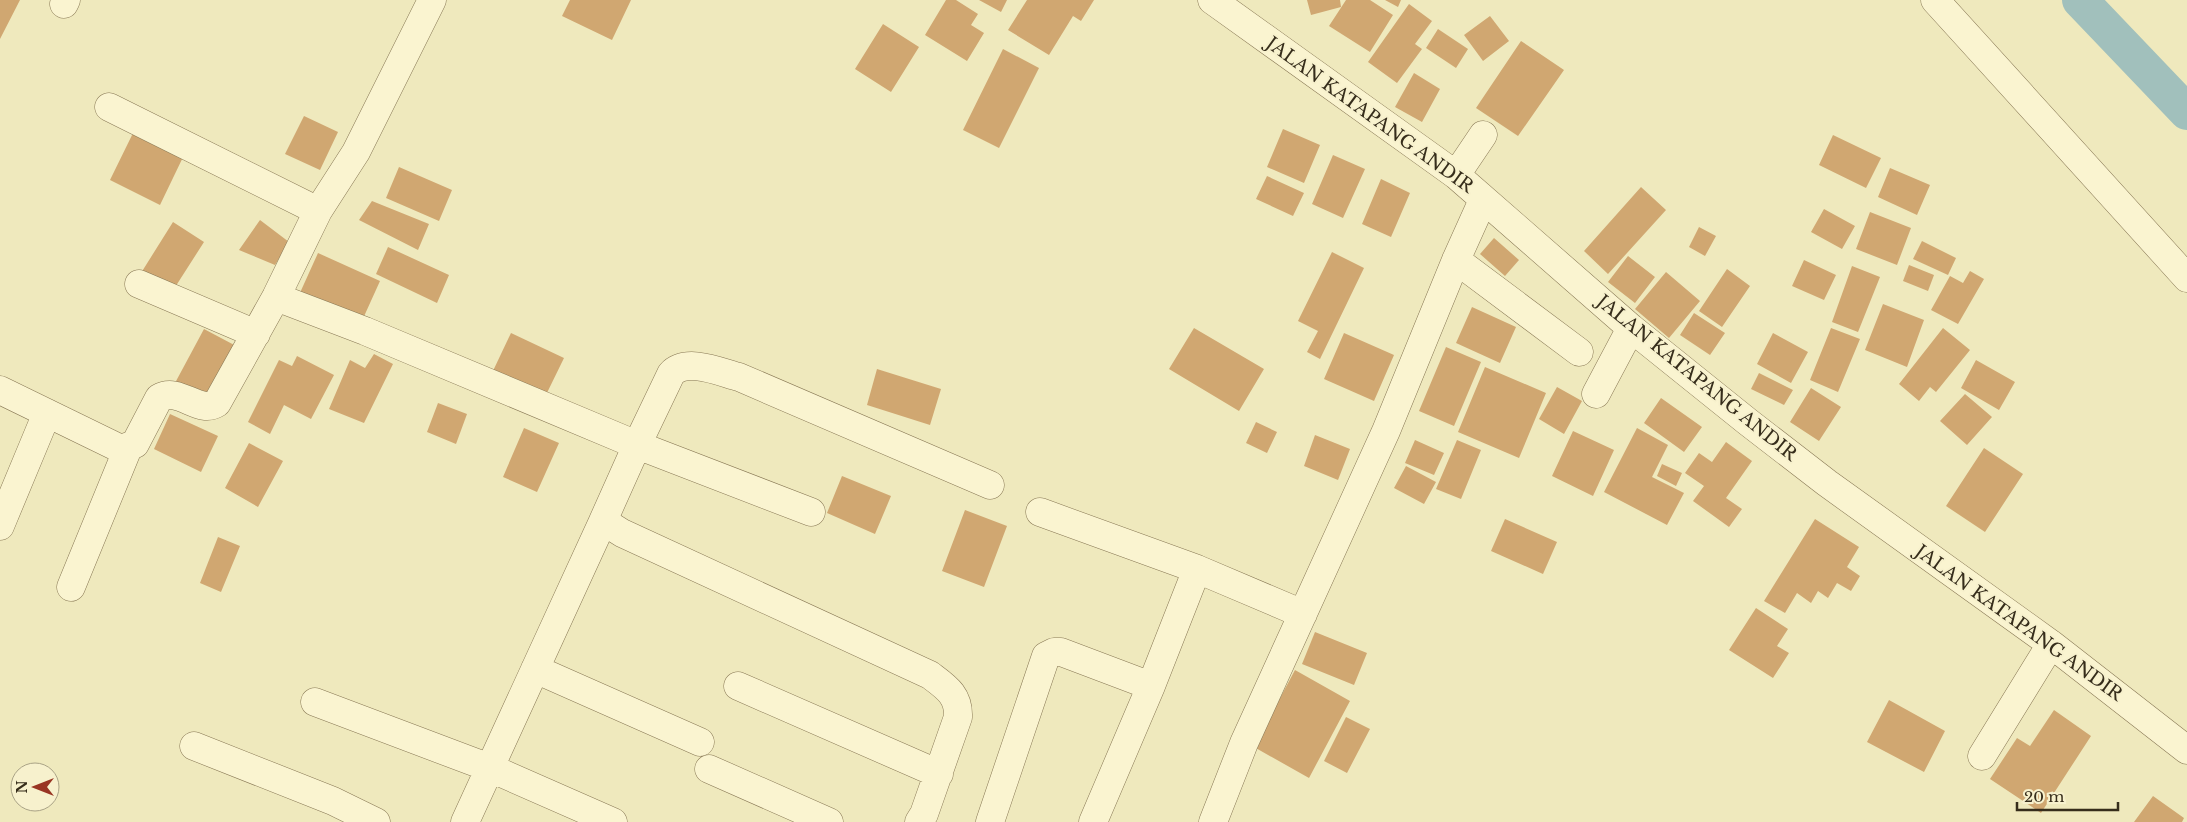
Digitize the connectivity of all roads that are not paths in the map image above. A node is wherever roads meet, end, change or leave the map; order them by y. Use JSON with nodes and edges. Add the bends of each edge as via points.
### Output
{"nodes":[{"id":1,"x":432,"y":0,"type":"edge"},
{"id":2,"x":1212,"y":0,"type":"edge"},
{"id":3,"x":1935,"y":0,"type":"edge"},
{"id":4,"x":109,"y":107,"type":"dead end"},
{"id":5,"x":1483,"y":135,"type":"dead end"},
{"id":6,"x":1456,"y":175,"type":"junction"},
{"id":7,"x":1483,"y":200,"type":"junction"},
{"id":8,"x":318,"y":211,"type":"junction"},
{"id":9,"x":1456,"y":260,"type":"junction"},
{"id":10,"x":2187,"y":278,"type":"edge"},
{"id":11,"x":138,"y":284,"type":"dead end"},
{"id":12,"x":276,"y":297,"type":"junction"},
{"id":13,"x":1631,"y":328,"type":"junction"},
{"id":14,"x":256,"y":334,"type":"junction"},
{"id":15,"x":1579,"y":352,"type":"dead end"},
{"id":16,"x":0,"y":390,"type":"edge"},
{"id":17,"x":1596,"y":394,"type":"dead end"},
{"id":18,"x":47,"y":413,"type":"junction"},
{"id":19,"x":637,"y":445,"type":"junction"},
{"id":20,"x":128,"y":448,"type":"junction"},
{"id":21,"x":990,"y":485,"type":"dead end"},
{"id":22,"x":811,"y":512,"type":"dead end"},
{"id":23,"x":1040,"y":512,"type":"dead end"},
{"id":24,"x":603,"y":521,"type":"junction"},
{"id":25,"x":0,"y":526,"type":"edge"},
{"id":26,"x":1196,"y":568,"type":"junction"},
{"id":27,"x":71,"y":587,"type":"dead end"},
{"id":28,"x":1303,"y":614,"type":"junction"},
{"id":29,"x":2051,"y":644,"type":"junction"},
{"id":30,"x":536,"y":669,"type":"junction"},
{"id":31,"x":738,"y":686,"type":"dead end"},
{"id":32,"x":1151,"y":686,"type":"junction"},
{"id":33,"x":315,"y":702,"type":"dead end"},
{"id":34,"x":700,"y":742,"type":"dead end"},
{"id":35,"x":194,"y":746,"type":"dead end"},
{"id":36,"x":2187,"y":750,"type":"edge"},
{"id":37,"x":1982,"y":756,"type":"dead end"},
{"id":38,"x":490,"y":768,"type":"junction"},
{"id":39,"x":709,"y":769,"type":"dead end"},
{"id":40,"x":939,"y":774,"type":"junction"},
{"id":41,"x":376,"y":822,"type":"edge"},
{"id":42,"x":465,"y":822,"type":"edge"},
{"id":43,"x":613,"y":822,"type":"edge"},
{"id":44,"x":829,"y":822,"type":"edge"},
{"id":45,"x":919,"y":822,"type":"edge"},
{"id":46,"x":990,"y":822,"type":"edge"},
{"id":47,"x":1093,"y":822,"type":"edge"},
{"id":48,"x":1213,"y":822,"type":"edge"}],
"edges":[{"from":1,"to":8,"type":"street","via":[[356,152]]},
{"from":2,"to":6,"type":"street","name":"JALAN KATAPANG ANDIR"},
{"from":3,"to":10,"type":"street"},
{"from":4,"to":8,"type":"street"},
{"from":5,"to":6,"type":"street"},
{"from":6,"to":7,"type":"street","name":"JALAN KATAPANG ANDIR"},
{"from":7,"to":9,"type":"street"},
{"from":7,"to":13,"type":"street","name":"JALAN KATAPANG ANDIR"},
{"from":8,"to":12,"type":"street"},
{"from":9,"to":15,"type":"street"},
{"from":9,"to":28,"type":"street","via":[[1386,431]]},
{"from":11,"to":14,"type":"street"},
{"from":12,"to":14,"type":"street"},
{"from":12,"to":19,"type":"street"},
{"from":13,"to":17,"type":"street"},
{"from":13,"to":29,"type":"street","name":"JALAN KATAPANG ANDIR","via":[[1827,483]]},
{"from":14,"to":20,"type":"street","via":[[217,403],[204,405],[166,394],[159,398],[135,444]]},
{"from":16,"to":18,"type":"street"},
{"from":18,"to":20,"type":"street","via":[[121,449]]},
{"from":18,"to":25,"type":"street"},
{"from":19,"to":21,"type":"street","via":[[675,369],[682,366],[706,368],[739,377]]},
{"from":19,"to":22,"type":"street"},
{"from":19,"to":24,"type":"street"},
{"from":20,"to":27,"type":"street"},
{"from":23,"to":26,"type":"street"},
{"from":24,"to":30,"type":"street"},
{"from":24,"to":40,"type":"street","via":[[631,537],[930,675],[945,686],[954,696],[958,717]]},
{"from":26,"to":28,"type":"street"},
{"from":26,"to":32,"type":"street"},
{"from":28,"to":48,"type":"street","via":[[1244,744]]},
{"from":29,"to":36,"type":"street","name":"JALAN KATAPANG ANDIR"},
{"from":29,"to":37,"type":"street"},
{"from":30,"to":34,"type":"street"},
{"from":30,"to":38,"type":"street"},
{"from":31,"to":40,"type":"street"},
{"from":32,"to":46,"type":"street","via":[[1061,652],[1046,656]]},
{"from":32,"to":47,"type":"street"},
{"from":33,"to":38,"type":"street"},
{"from":35,"to":41,"type":"street","via":[[333,801]]},
{"from":38,"to":42,"type":"street"},
{"from":38,"to":43,"type":"street"},
{"from":39,"to":44,"type":"street"},
{"from":40,"to":45,"type":"street"}]}
